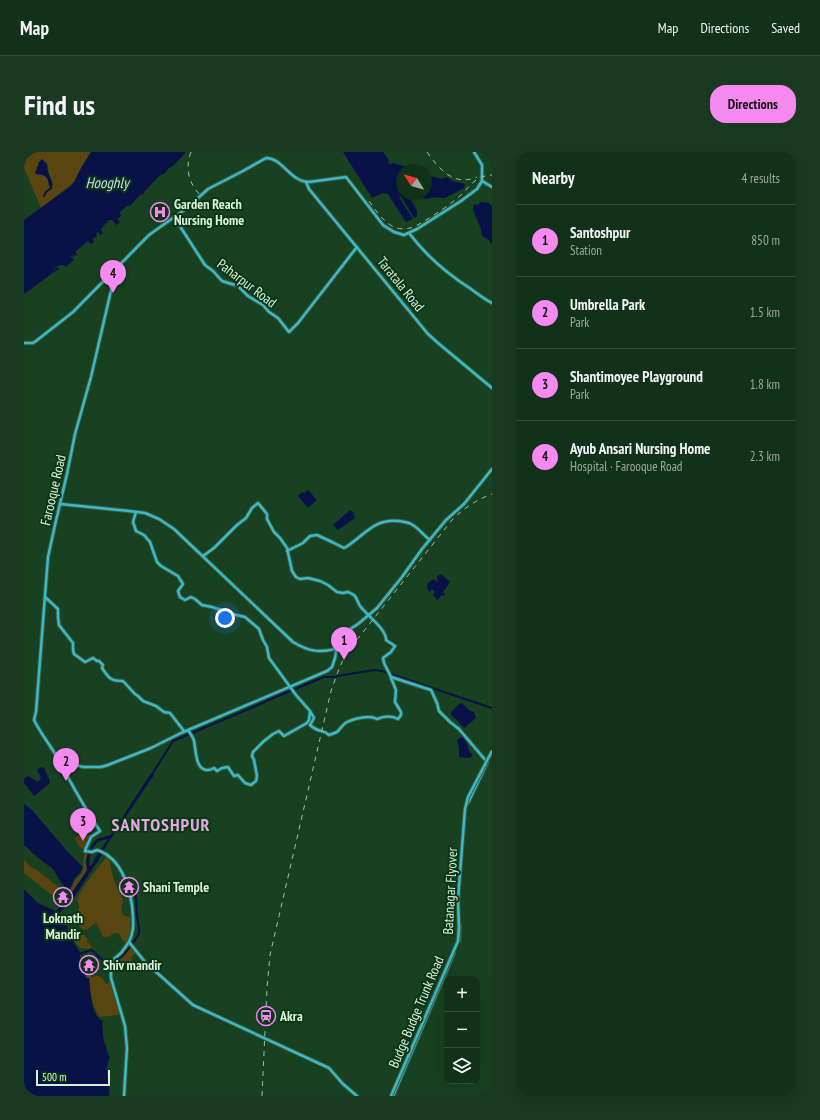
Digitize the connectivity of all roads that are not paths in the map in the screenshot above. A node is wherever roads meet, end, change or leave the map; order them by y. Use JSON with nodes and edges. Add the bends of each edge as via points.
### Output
{"nodes":[{"id":1,"x":474,"y":152,"type":"edge"},
{"id":2,"x":482,"y":181,"type":"junction"},
{"id":3,"x":307,"y":182,"type":"junction"},
{"id":4,"x":492,"y":187,"type":"edge"},
{"id":5,"x":174,"y":217,"type":"junction"},
{"id":6,"x":409,"y":233,"type":"junction"},
{"id":7,"x":357,"y":247,"type":"junction"},
{"id":8,"x":116,"y":269,"type":"junction"},
{"id":9,"x":492,"y":302,"type":"edge"},
{"id":10,"x":24,"y":343,"type":"edge"},
{"id":11,"x":492,"y":388,"type":"edge"},
{"id":12,"x":492,"y":468,"type":"edge"},
{"id":13,"x":60,"y":504,"type":"junction"},
{"id":14,"x":136,"y":512,"type":"junction"},
{"id":15,"x":430,"y":540,"type":"junction"},
{"id":16,"x":287,"y":551,"type":"junction"},
{"id":17,"x":203,"y":556,"type":"junction"},
{"id":18,"x":45,"y":597,"type":"junction"},
{"id":19,"x":369,"y":615,"type":"junction"},
{"id":20,"x":335,"y":649,"type":"junction"},
{"id":21,"x":390,"y":675,"type":"junction"},
{"id":22,"x":292,"y":688,"type":"junction"},
{"id":23,"x":309,"y":724,"type":"junction"},
{"id":24,"x":184,"y":731,"type":"junction"},
{"id":25,"x":188,"y":731,"type":"junction"},
{"id":26,"x":492,"y":751,"type":"edge"},
{"id":27,"x":54,"y":752,"type":"junction"},
{"id":28,"x":486,"y":762,"type":"junction"},
{"id":29,"x":131,"y":944,"type":"junction"},
{"id":30,"x":124,"y":1096,"type":"edge"},
{"id":31,"x":357,"y":1096,"type":"edge"},
{"id":32,"x":391,"y":1096,"type":"edge"}],
"edges":[{"from":1,"to":2,"type":"street","via":[[482,165]]},
{"from":2,"to":4,"type":"street"},
{"from":2,"to":6,"type":"street","via":[[471,194]]},
{"from":3,"to":5,"type":"street","via":[[302,182],[276,161],[266,158],[208,188]]},
{"from":3,"to":6,"type":"street","via":[[346,177],[387,229],[404,235]]},
{"from":3,"to":7,"type":"street","name":"Taratala Road","via":[[309,189]]},
{"from":5,"to":7,"type":"street","name":"Paharpur Road","via":[[205,265],[220,279],[238,286],[249,297],[263,305],[289,332]]},
{"from":5,"to":8,"type":"street","via":[[146,237]]},
{"from":6,"to":9,"type":"street","via":[[437,265]]},
{"from":7,"to":11,"type":"street","name":"Taratala Road","via":[[428,334]]},
{"from":8,"to":10,"type":"street","via":[[60,324],[33,343]]},
{"from":8,"to":13,"type":"street","name":"Farooque Road"},
{"from":12,"to":15,"type":"street","via":[[464,504],[448,518]]},
{"from":13,"to":14,"type":"street"},
{"from":13,"to":17,"type":"street","via":[[151,514],[166,522]]},
{"from":13,"to":18,"type":"street","name":"Farooque Road","via":[[48,557]]},
{"from":14,"to":17,"type":"street","via":[[160,520]]},
{"from":14,"to":22,"type":"street","via":[[134,528],[150,542],[160,566],[180,579],[180,597],[186,600],[191,597],[202,605],[245,617],[259,629],[269,658]]},
{"from":15,"to":16,"type":"street","via":[[410,523],[389,520],[366,531],[345,548],[317,535],[310,536]]},
{"from":15,"to":19,"type":"street"},
{"from":16,"to":17,"type":"street","via":[[271,528],[267,514],[258,503],[246,518]]},
{"from":16,"to":19,"type":"street","via":[[291,569],[298,578],[320,581],[337,592],[353,594]]},
{"from":17,"to":20,"type":"street","via":[[293,642],[314,651],[326,652]]},
{"from":18,"to":24,"type":"street","via":[[58,609],[59,625],[72,642],[75,654],[85,662],[93,658],[99,661],[108,677],[114,681],[123,681],[143,700],[170,713]]},
{"from":18,"to":27,"type":"street","name":"Farooque Road","via":[[34,720]]},
{"from":19,"to":20,"type":"street","via":[[339,637]]},
{"from":19,"to":21,"type":"street","via":[[386,635],[386,641],[395,646],[382,658]]},
{"from":20,"to":22,"type":"street","via":[[336,655],[331,668]]},
{"from":21,"to":23,"type":"street","via":[[396,690],[395,702],[401,716],[398,719],[385,716],[377,719],[360,718],[345,723],[338,731],[329,735]]},
{"from":21,"to":28,"type":"street","via":[[431,690],[439,711],[459,729]]},
{"from":22,"to":23,"type":"street","via":[[314,718]]},
{"from":22,"to":25,"type":"street"},
{"from":23,"to":25,"type":"street","via":[[284,736],[277,732],[255,748],[252,756],[257,780],[251,785],[245,783],[238,775],[234,776],[228,767],[217,771],[214,768],[205,770],[200,767],[194,740]]},
{"from":24,"to":25,"type":"street"},
{"from":24,"to":27,"type":"street","via":[[151,748],[102,767],[78,765]]},
{"from":26,"to":28,"type":"street","name":"Budge Budge Trunk Road"},
{"from":26,"to":32,"type":"street","name":"Batanagar Flyover","bridge":true,"via":[[465,809],[458,899],[458,941]]},
{"from":27,"to":29,"type":"street","via":[[86,811],[100,831],[91,837],[87,851],[100,850],[109,856],[126,879],[131,897]]},
{"from":28,"to":32,"type":"street","name":"Budge Budge Trunk Road","via":[[467,798],[464,810],[457,894],[457,941]]},
{"from":29,"to":30,"type":"street","via":[[113,960],[111,970],[111,978],[126,1026]]},
{"from":29,"to":31,"type":"street","via":[[145,962],[192,1004],[329,1068]]}]}
